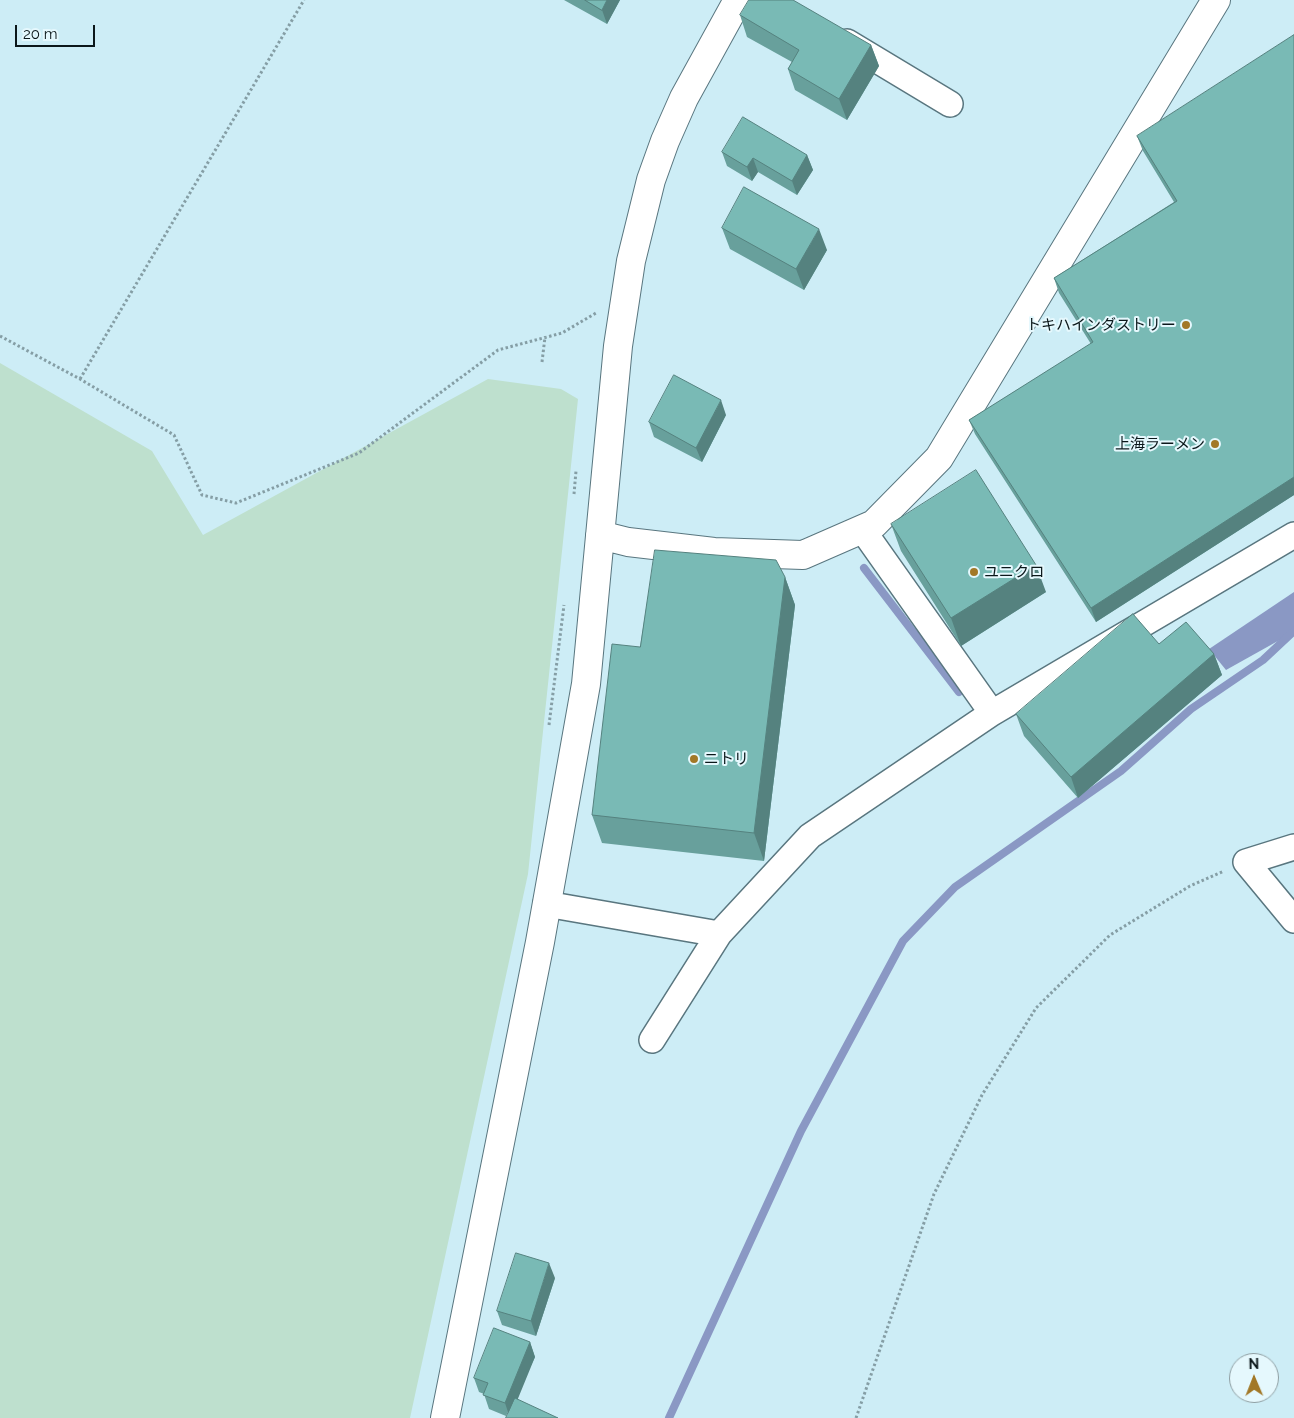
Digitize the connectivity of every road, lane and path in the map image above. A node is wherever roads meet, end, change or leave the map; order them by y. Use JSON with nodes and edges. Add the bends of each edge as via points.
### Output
{"nodes":[{"id":1,"x":304,"y":0,"type":"edge"},
{"id":2,"x":738,"y":0,"type":"edge"},
{"id":3,"x":1216,"y":0,"type":"edge"},
{"id":4,"x":826,"y":30,"type":"edge"},
{"id":5,"x":950,"y":104,"type":"dead end"},
{"id":6,"x":625,"y":297,"type":"junction"},
{"id":7,"x":0,"y":336,"type":"edge"},
{"id":8,"x":545,"y":337,"type":"junction"},
{"id":9,"x":542,"y":362,"type":"dead end"},
{"id":10,"x":80,"y":379,"type":"junction"},
{"id":11,"x":862,"y":529,"type":"junction"},
{"id":12,"x":600,"y":535,"type":"junction"},
{"id":13,"x":1294,"y":535,"type":"edge"},
{"id":14,"x":992,"y":713,"type":"junction"},
{"id":15,"x":1294,"y":847,"type":"edge"},
{"id":16,"x":1246,"y":862,"type":"junction"},
{"id":17,"x":546,"y":904,"type":"junction"},
{"id":18,"x":1294,"y":920,"type":"edge"},
{"id":19,"x":719,"y":934,"type":"junction"},
{"id":20,"x":652,"y":1040,"type":"dead end"},
{"id":21,"x":446,"y":1418,"type":"edge"},
{"id":22,"x":856,"y":1418,"type":"edge"}],
"edges":[{"from":1,"to":10,"type":"path"},
{"from":2,"to":6,"type":"street","via":[[684,98],[665,141],[640,218]]},
{"from":3,"to":11,"type":"street","via":[[939,458],[874,524]]},
{"from":4,"to":5,"type":"street"},
{"from":6,"to":8,"type":"path","via":[[562,332]]},
{"from":6,"to":12,"type":"street"},
{"from":7,"to":10,"type":"path"},
{"from":8,"to":9,"type":"path"},
{"from":8,"to":10,"type":"path","via":[[498,350],[359,453],[236,503],[202,495],[174,435]]},
{"from":11,"to":12,"type":"street","via":[[804,555],[714,552],[628,542]]},
{"from":11,"to":14,"type":"street"},
{"from":12,"to":17,"type":"street","via":[[586,684]]},
{"from":13,"to":14,"type":"street"},
{"from":14,"to":19,"type":"street","via":[[810,836]]},
{"from":15,"to":16,"type":"street"},
{"from":16,"to":18,"type":"street"},
{"from":16,"to":22,"type":"path","via":[[1190,886],[1110,935],[1036,1008],[982,1095],[934,1194]]},
{"from":17,"to":19,"type":"street"},
{"from":17,"to":21,"type":"street"},
{"from":19,"to":20,"type":"street"}]}
